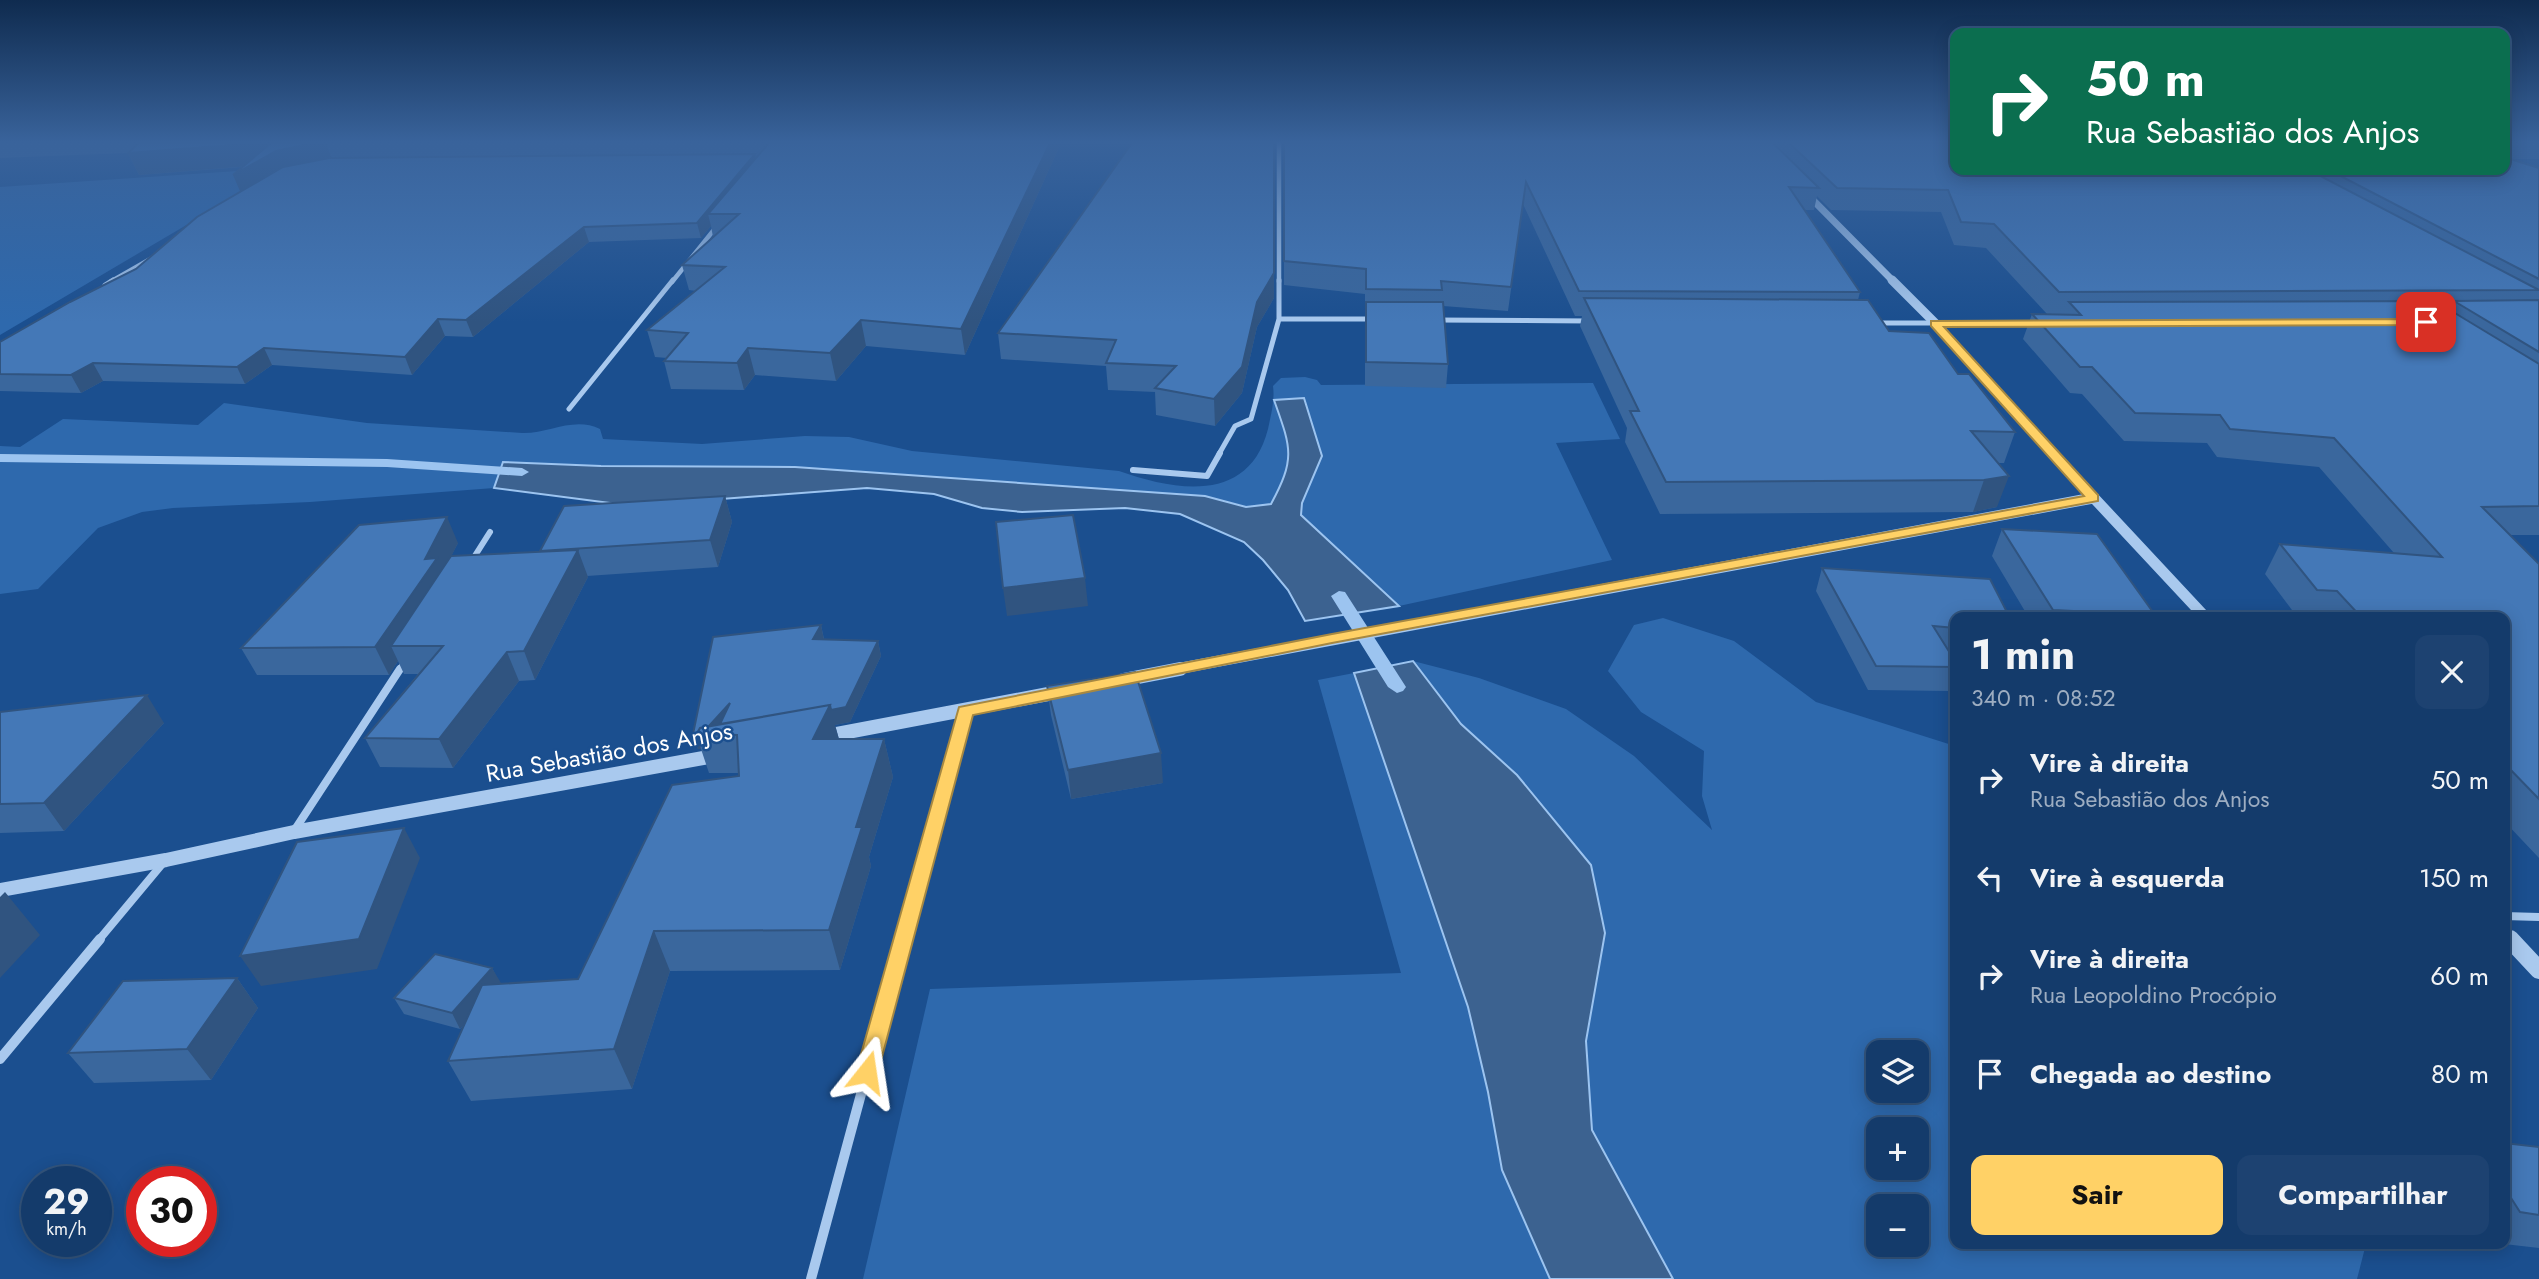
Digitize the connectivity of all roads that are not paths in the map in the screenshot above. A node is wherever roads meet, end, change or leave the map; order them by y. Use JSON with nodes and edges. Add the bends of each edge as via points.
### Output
{"nodes":[{"id":1,"x":1279,"y":203,"type":"edge"},
{"id":2,"x":1815,"y":203,"type":"edge"},
{"id":3,"x":725,"y":216,"type":"edge"},
{"id":4,"x":155,"y":256,"type":"edge"},
{"id":5,"x":96,"y":291,"type":"edge"},
{"id":6,"x":1279,"y":319,"type":"junction"},
{"id":7,"x":1377,"y":319,"type":"edge"},
{"id":8,"x":1433,"y":320,"type":"edge"},
{"id":9,"x":1600,"y":321,"type":"edge"},
{"id":10,"x":1865,"y":323,"type":"edge"},
{"id":11,"x":1935,"y":323,"type":"junction"},
{"id":12,"x":2044,"y":323,"type":"edge"},
{"id":13,"x":569,"y":409,"type":"dead end"},
{"id":14,"x":1133,"y":470,"type":"dead end"},
{"id":15,"x":2093,"y":498,"type":"junction"},
{"id":16,"x":490,"y":532,"type":"dead end"},
{"id":17,"x":468,"y":566,"type":"edge"},
{"id":18,"x":2200,"y":612,"type":"edge"},
{"id":19,"x":415,"y":647,"type":"edge"},
{"id":20,"x":1115,"y":681,"type":"edge"},
{"id":21,"x":1074,"y":690,"type":"edge"},
{"id":22,"x":965,"y":711,"type":"junction"},
{"id":23,"x":801,"y":741,"type":"edge"},
{"id":24,"x":732,"y":753,"type":"edge"},
{"id":25,"x":294,"y":832,"type":"junction"},
{"id":26,"x":166,"y":860,"type":"junction"},
{"id":27,"x":0,"y":890,"type":"edge"},
{"id":28,"x":2510,"y":916,"type":"edge"},
{"id":29,"x":2539,"y":917,"type":"edge"},
{"id":30,"x":2510,"y":939,"type":"edge"},
{"id":31,"x":2539,"y":970,"type":"edge"},
{"id":32,"x":0,"y":1059,"type":"edge"},
{"id":33,"x":811,"y":1279,"type":"edge"}],
"edges":[{"from":1,"to":6,"type":"street"},
{"from":2,"to":11,"type":"street"},
{"from":3,"to":13,"type":"street"},
{"from":4,"to":5,"type":"street"},
{"from":6,"to":7,"type":"street"},
{"from":6,"to":14,"type":"street","via":[[1251,419],[1235,426],[1207,476]]},
{"from":8,"to":9,"type":"street"},
{"from":10,"to":11,"type":"street"},
{"from":11,"to":12,"type":"street"},
{"from":11,"to":15,"type":"street"},
{"from":15,"to":18,"type":"street"},
{"from":15,"to":20,"type":"street"},
{"from":16,"to":17,"type":"street"},
{"from":19,"to":25,"type":"street"},
{"from":21,"to":22,"type":"street"},
{"from":22,"to":23,"type":"street"},
{"from":22,"to":33,"type":"street"},
{"from":24,"to":25,"type":"street","name":"Rua Sebastião dos Anjos"},
{"from":25,"to":26,"type":"street","name":"Rua Sebastião dos Anjos"},
{"from":26,"to":27,"type":"street","name":"Rua Sebastião dos Anjos"},
{"from":26,"to":32,"type":"street"},
{"from":28,"to":29,"type":"street"},
{"from":30,"to":31,"type":"street"}]}
